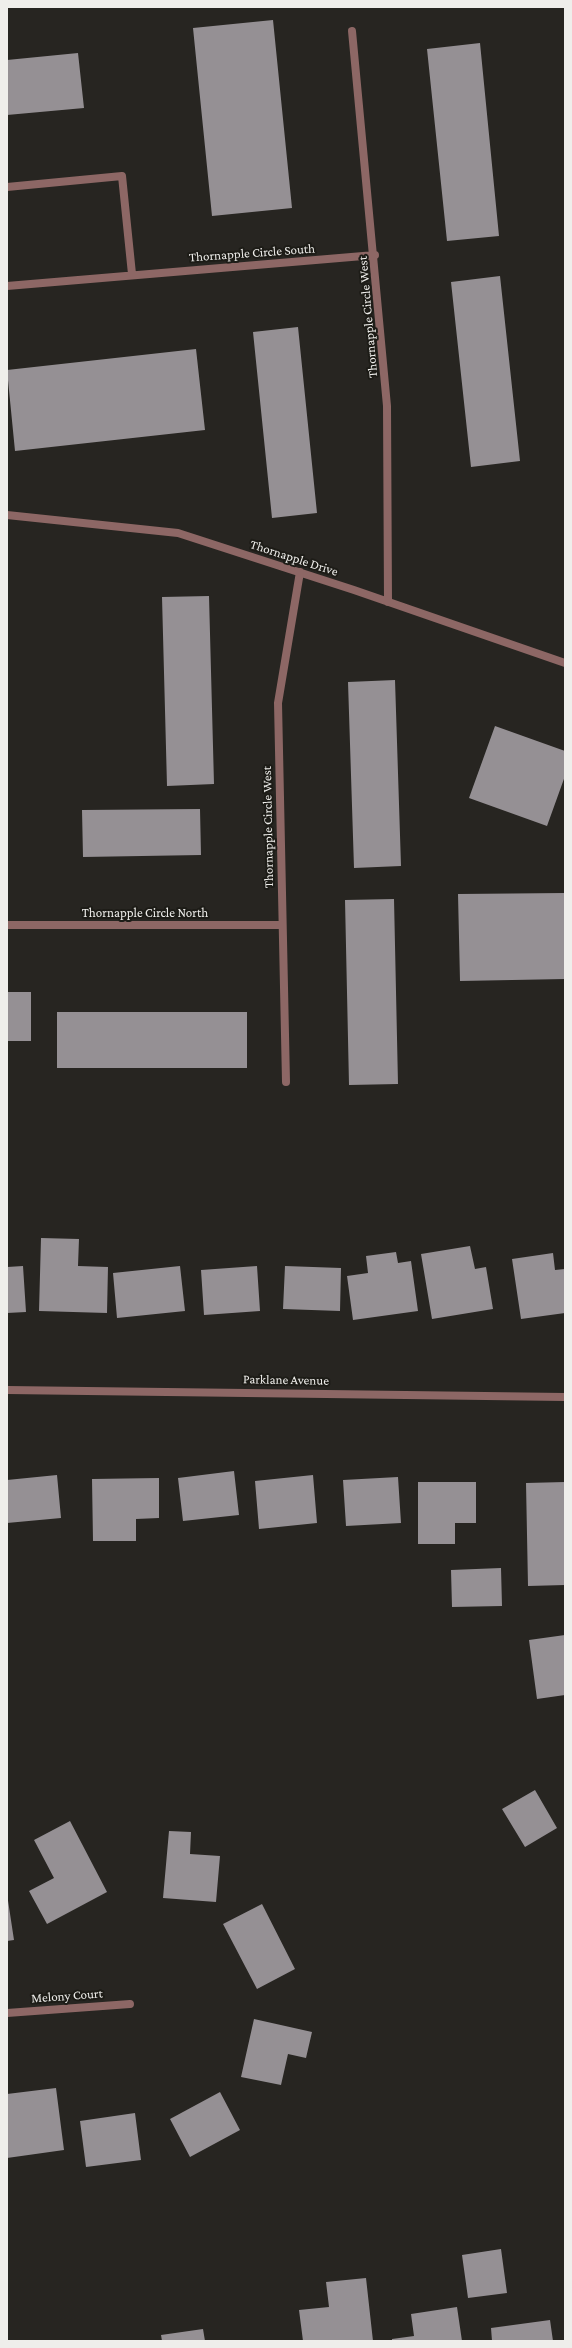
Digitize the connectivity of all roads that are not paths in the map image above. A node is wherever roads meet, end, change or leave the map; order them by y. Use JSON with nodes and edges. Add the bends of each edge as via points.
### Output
{"nodes":[{"id":1,"x":352,"y":31,"type":"dead end"},
{"id":2,"x":7,"y":187,"type":"edge"},
{"id":3,"x":375,"y":255,"type":"junction"},
{"id":4,"x":132,"y":274,"type":"junction"},
{"id":5,"x":7,"y":286,"type":"edge"},
{"id":6,"x":7,"y":515,"type":"edge"},
{"id":7,"x":300,"y":572,"type":"junction"},
{"id":8,"x":388,"y":602,"type":"junction"},
{"id":9,"x":565,"y":663,"type":"edge"},
{"id":10,"x":7,"y":925,"type":"edge"},
{"id":11,"x":282,"y":925,"type":"junction"},
{"id":12,"x":286,"y":1082,"type":"dead end"},
{"id":13,"x":7,"y":1390,"type":"edge"},
{"id":14,"x":565,"y":1397,"type":"edge"},
{"id":15,"x":130,"y":2004,"type":"dead end"},
{"id":16,"x":7,"y":2012,"type":"edge"}],
"edges":[{"from":1,"to":3,"type":"street","name":"Thornapple Circle West"},
{"from":2,"to":4,"type":"street","via":[[122,176]]},
{"from":3,"to":4,"type":"street","name":"Thornapple Circle South"},
{"from":3,"to":8,"type":"street","name":"Thornapple Circle West","via":[[387,406]]},
{"from":4,"to":5,"type":"street","name":"Thornapple Circle South"},
{"from":6,"to":7,"type":"street","name":"Thornapple Drive","via":[[178,533]]},
{"from":7,"to":8,"type":"street","name":"Thornapple Drive"},
{"from":7,"to":11,"type":"street","name":"Thornapple Circle West","via":[[278,703]]},
{"from":8,"to":9,"type":"street","name":"Thornapple Drive"},
{"from":10,"to":11,"type":"street","name":"Thornapple Circle North"},
{"from":11,"to":12,"type":"street","name":"Thornapple Circle West"},
{"from":13,"to":14,"type":"street","name":"Parklane Avenue"},
{"from":15,"to":16,"type":"street","name":"Melony Court"}]}
